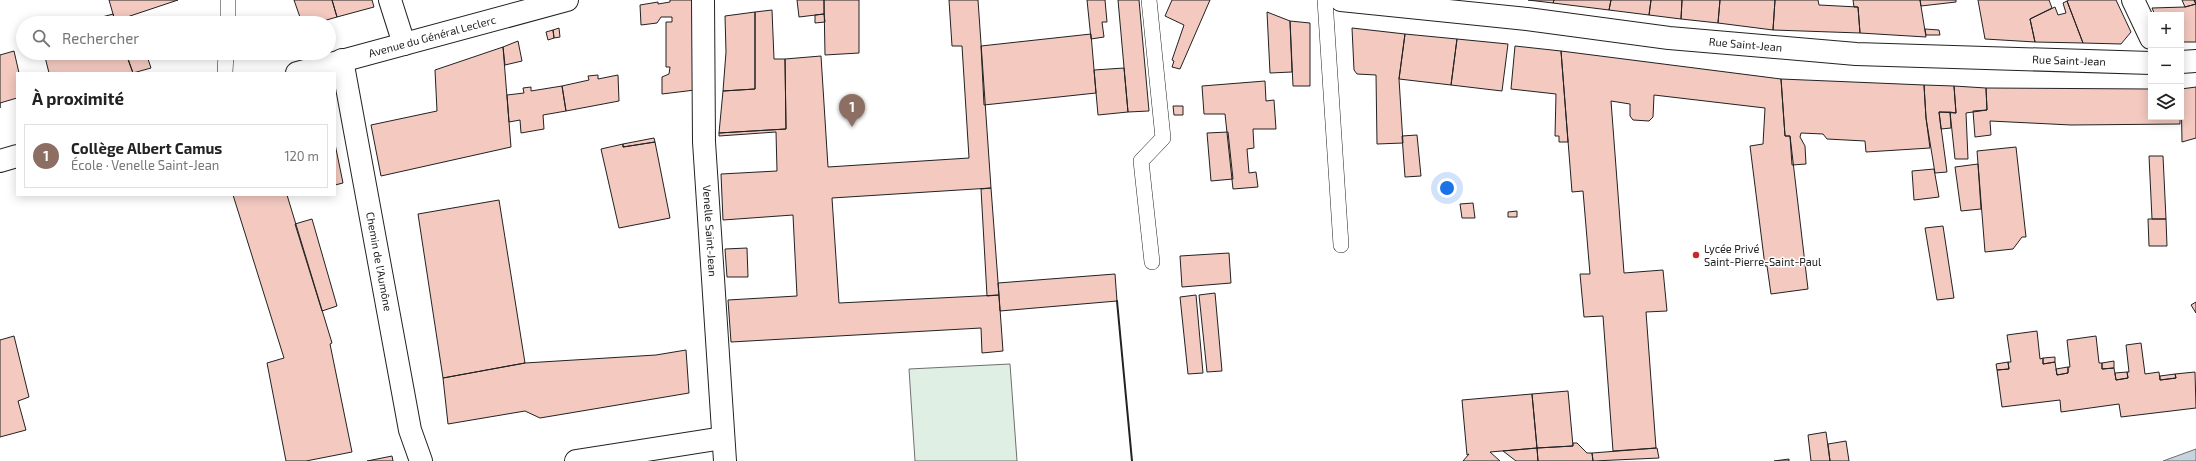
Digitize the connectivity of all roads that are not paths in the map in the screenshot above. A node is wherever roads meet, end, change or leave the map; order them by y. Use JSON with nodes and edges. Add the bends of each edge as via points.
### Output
{"nodes":[{"id":1,"x":228,"y":0,"type":"edge"},
{"id":2,"x":390,"y":0,"type":"edge"},
{"id":3,"x":567,"y":0,"type":"edge"},
{"id":4,"x":703,"y":0,"type":"edge"},
{"id":5,"x":1149,"y":0,"type":"edge"},
{"id":6,"x":1324,"y":0,"type":"edge"},
{"id":7,"x":1341,"y":0,"type":"edge"},
{"id":8,"x":2133,"y":0,"type":"edge"},
{"id":9,"x":228,"y":16,"type":"edge"},
{"id":10,"x":2148,"y":32,"type":"edge"},
{"id":11,"x":404,"y":44,"type":"junction"},
{"id":12,"x":226,"y":60,"type":"edge"},
{"id":13,"x":342,"y":60,"type":"junction"},
{"id":14,"x":2196,"y":61,"type":"edge"},
{"id":15,"x":2184,"y":62,"type":"edge"},
{"id":16,"x":2148,"y":63,"type":"edge"},
{"id":17,"x":225,"y":72,"type":"edge"},
{"id":18,"x":300,"y":72,"type":"edge"},
{"id":19,"x":16,"y":156,"type":"edge"},
{"id":20,"x":0,"y":161,"type":"edge"},
{"id":21,"x":1341,"y":245,"type":"dead end"},
{"id":22,"x":1152,"y":262,"type":"dead end"},
{"id":23,"x":723,"y":438,"type":"junction"},
{"id":24,"x":421,"y":461,"type":"edge"},
{"id":25,"x":576,"y":461,"type":"edge"},
{"id":26,"x":725,"y":461,"type":"edge"}],
"edges":[{"from":1,"to":9,"type":"lane"},
{"from":2,"to":11,"type":"main road"},
{"from":3,"to":11,"type":"main road","name":"Avenue du Général Leclerc"},
{"from":4,"to":23,"type":"main road","name":"Venelle Saint-Jean","via":[[704,142]]},
{"from":5,"to":22,"type":"lane","via":[[1163,138],[1141,161]]},
{"from":6,"to":21,"type":"lane"},
{"from":7,"to":16,"type":"main road","name":"Rue Saint-Jean","via":[[1527,19],[1669,38],[1849,53]]},
{"from":8,"to":10,"type":"main road"},
{"from":11,"to":13,"type":"main road","name":"Avenue du Général Leclerc"},
{"from":12,"to":17,"type":"lane"},
{"from":13,"to":18,"type":"main road","name":"Avenue du Général Leclerc"},
{"from":13,"to":24,"type":"main road","name":"Chemin de l'Aumône","via":[[410,430]]},
{"from":14,"to":15,"type":"main road"},
{"from":19,"to":20,"type":"main road"},
{"from":23,"to":25,"type":"main road"},
{"from":23,"to":26,"type":"main road","name":"Venelle Saint-Jean"}]}
